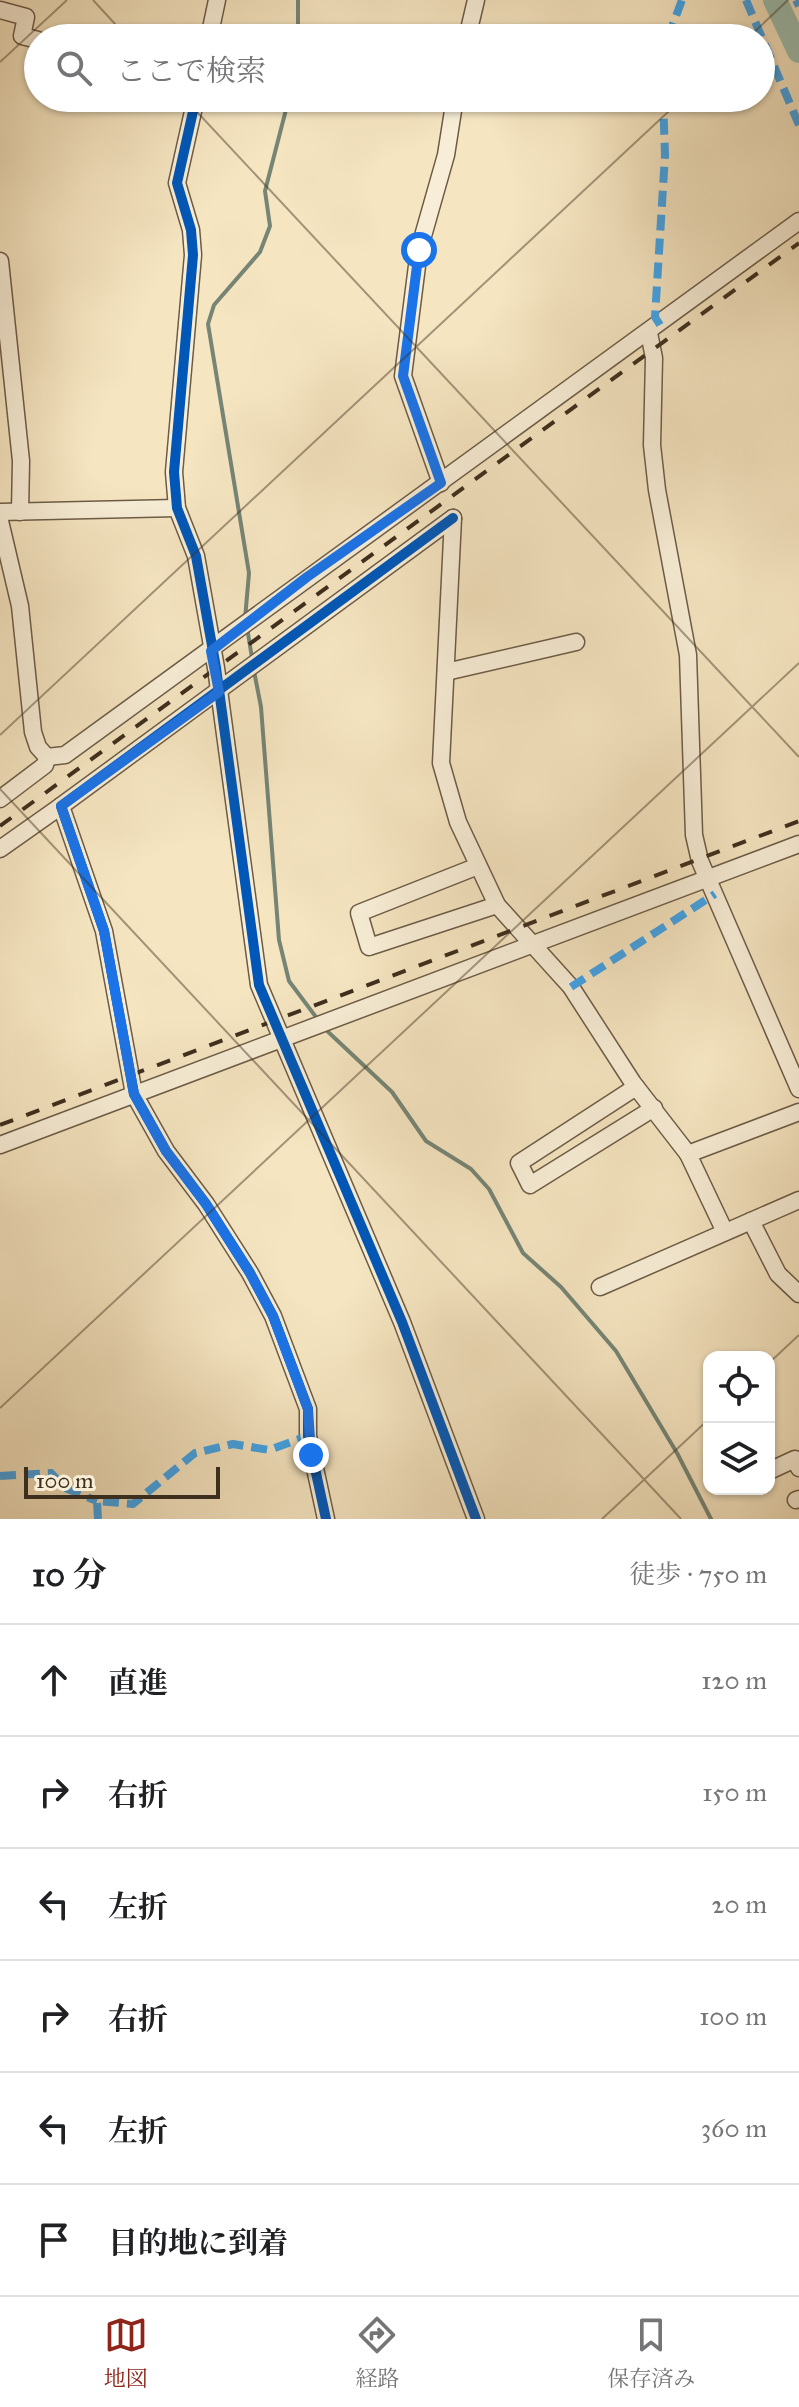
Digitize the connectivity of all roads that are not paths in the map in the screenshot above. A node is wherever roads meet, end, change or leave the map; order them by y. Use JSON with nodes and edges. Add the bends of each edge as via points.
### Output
{"nodes":[{"id":1,"x":217,"y":0,"type":"edge"},
{"id":2,"x":476,"y":0,"type":"edge"},
{"id":3,"x":0,"y":10,"type":"edge"},
{"id":4,"x":25,"y":24,"type":"edge"},
{"id":5,"x":212,"y":24,"type":"edge"},
{"id":6,"x":470,"y":24,"type":"edge"},
{"id":7,"x":193,"y":112,"type":"edge"},
{"id":8,"x":453,"y":112,"type":"edge"},
{"id":9,"x":799,"y":221,"type":"edge"},
{"id":10,"x":0,"y":261,"type":"edge"},
{"id":11,"x":649,"y":333,"type":"junction"},
{"id":12,"x":441,"y":483,"type":"junction"},
{"id":13,"x":177,"y":508,"type":"junction"},
{"id":14,"x":0,"y":512,"type":"edge"},
{"id":15,"x":20,"y":512,"type":"junction"},
{"id":16,"x":0,"y":521,"type":"edge"},
{"id":17,"x":576,"y":642,"type":"dead end"},
{"id":18,"x":211,"y":651,"type":"junction"},
{"id":19,"x":446,"y":672,"type":"junction"},
{"id":20,"x":219,"y":692,"type":"junction"},
{"id":21,"x":47,"y":757,"type":"junction"},
{"id":22,"x":0,"y":799,"type":"edge"},
{"id":23,"x":61,"y":806,"type":"junction"},
{"id":24,"x":799,"y":844,"type":"edge"},
{"id":25,"x":0,"y":849,"type":"edge"},
{"id":26,"x":478,"y":866,"type":"junction"},
{"id":27,"x":709,"y":879,"type":"junction"},
{"id":28,"x":497,"y":905,"type":"junction"},
{"id":29,"x":534,"y":944,"type":"junction"},
{"id":30,"x":281,"y":1039,"type":"junction"},
{"id":31,"x":636,"y":1087,"type":"junction"},
{"id":32,"x":799,"y":1089,"type":"edge"},
{"id":33,"x":134,"y":1094,"type":"junction"},
{"id":34,"x":654,"y":1108,"type":"junction"},
{"id":35,"x":799,"y":1112,"type":"edge"},
{"id":36,"x":0,"y":1145,"type":"edge"},
{"id":37,"x":688,"y":1154,"type":"junction"},
{"id":38,"x":799,"y":1200,"type":"edge"},
{"id":39,"x":751,"y":1221,"type":"junction"},
{"id":40,"x":725,"y":1232,"type":"junction"},
{"id":41,"x":600,"y":1287,"type":"dead end"},
{"id":42,"x":799,"y":1294,"type":"edge"},
{"id":43,"x":798,"y":1461,"type":"edge"},
{"id":44,"x":775,"y":1469,"type":"edge"},
{"id":45,"x":326,"y":1519,"type":"edge"},
{"id":46,"x":476,"y":1519,"type":"edge"}],
"edges":[{"from":1,"to":5,"type":"street"},
{"from":2,"to":6,"type":"street"},
{"from":3,"to":4,"type":"street","via":[[26,17]]},
{"from":7,"to":13,"type":"street","via":[[177,183],[193,255],[174,472]]},
{"from":8,"to":12,"type":"street","via":[[419,250],[403,376]]},
{"from":9,"to":11,"type":"street"},
{"from":10,"to":15,"type":"street","via":[[21,461]]},
{"from":11,"to":12,"type":"street"},
{"from":11,"to":27,"type":"street","via":[[655,475],[688,655],[694,835]]},
{"from":12,"to":18,"type":"street"},
{"from":13,"to":15,"type":"street"},
{"from":13,"to":18,"type":"street","via":[[196,556]]},
{"from":14,"to":15,"type":"street"},
{"from":16,"to":21,"type":"street","via":[[20,606],[33,732]]},
{"from":17,"to":19,"type":"street"},
{"from":18,"to":20,"type":"street"},
{"from":18,"to":21,"type":"street","via":[[65,755]]},
{"from":19,"to":20,"type":"street","via":[[453,518]]},
{"from":19,"to":26,"type":"street","via":[[441,763]]},
{"from":20,"to":23,"type":"street"},
{"from":20,"to":30,"type":"street","via":[[259,985]]},
{"from":21,"to":22,"type":"street","via":[[45,765]]},
{"from":23,"to":25,"type":"street"},
{"from":23,"to":33,"type":"street","via":[[104,931]]},
{"from":24,"to":27,"type":"street"},
{"from":26,"to":28,"type":"street"},
{"from":26,"to":28,"type":"street","via":[[359,913],[369,947]]},
{"from":27,"to":29,"type":"street"},
{"from":27,"to":32,"type":"street"},
{"from":28,"to":29,"type":"street"},
{"from":29,"to":30,"type":"street"},
{"from":29,"to":31,"type":"street","via":[[571,987]]},
{"from":30,"to":33,"type":"street"},
{"from":30,"to":46,"type":"street","via":[[402,1322]]},
{"from":31,"to":34,"type":"street"},
{"from":31,"to":34,"type":"street","via":[[519,1163],[530,1185]]},
{"from":33,"to":36,"type":"street"},
{"from":33,"to":45,"type":"street","via":[[273,1316],[308,1409],[308,1436]]},
{"from":34,"to":37,"type":"street"},
{"from":35,"to":37,"type":"street"},
{"from":37,"to":40,"type":"street"},
{"from":38,"to":39,"type":"street"},
{"from":39,"to":40,"type":"street"},
{"from":39,"to":42,"type":"street","via":[[778,1274]]},
{"from":40,"to":41,"type":"street"},
{"from":43,"to":44,"type":"street"}]}
